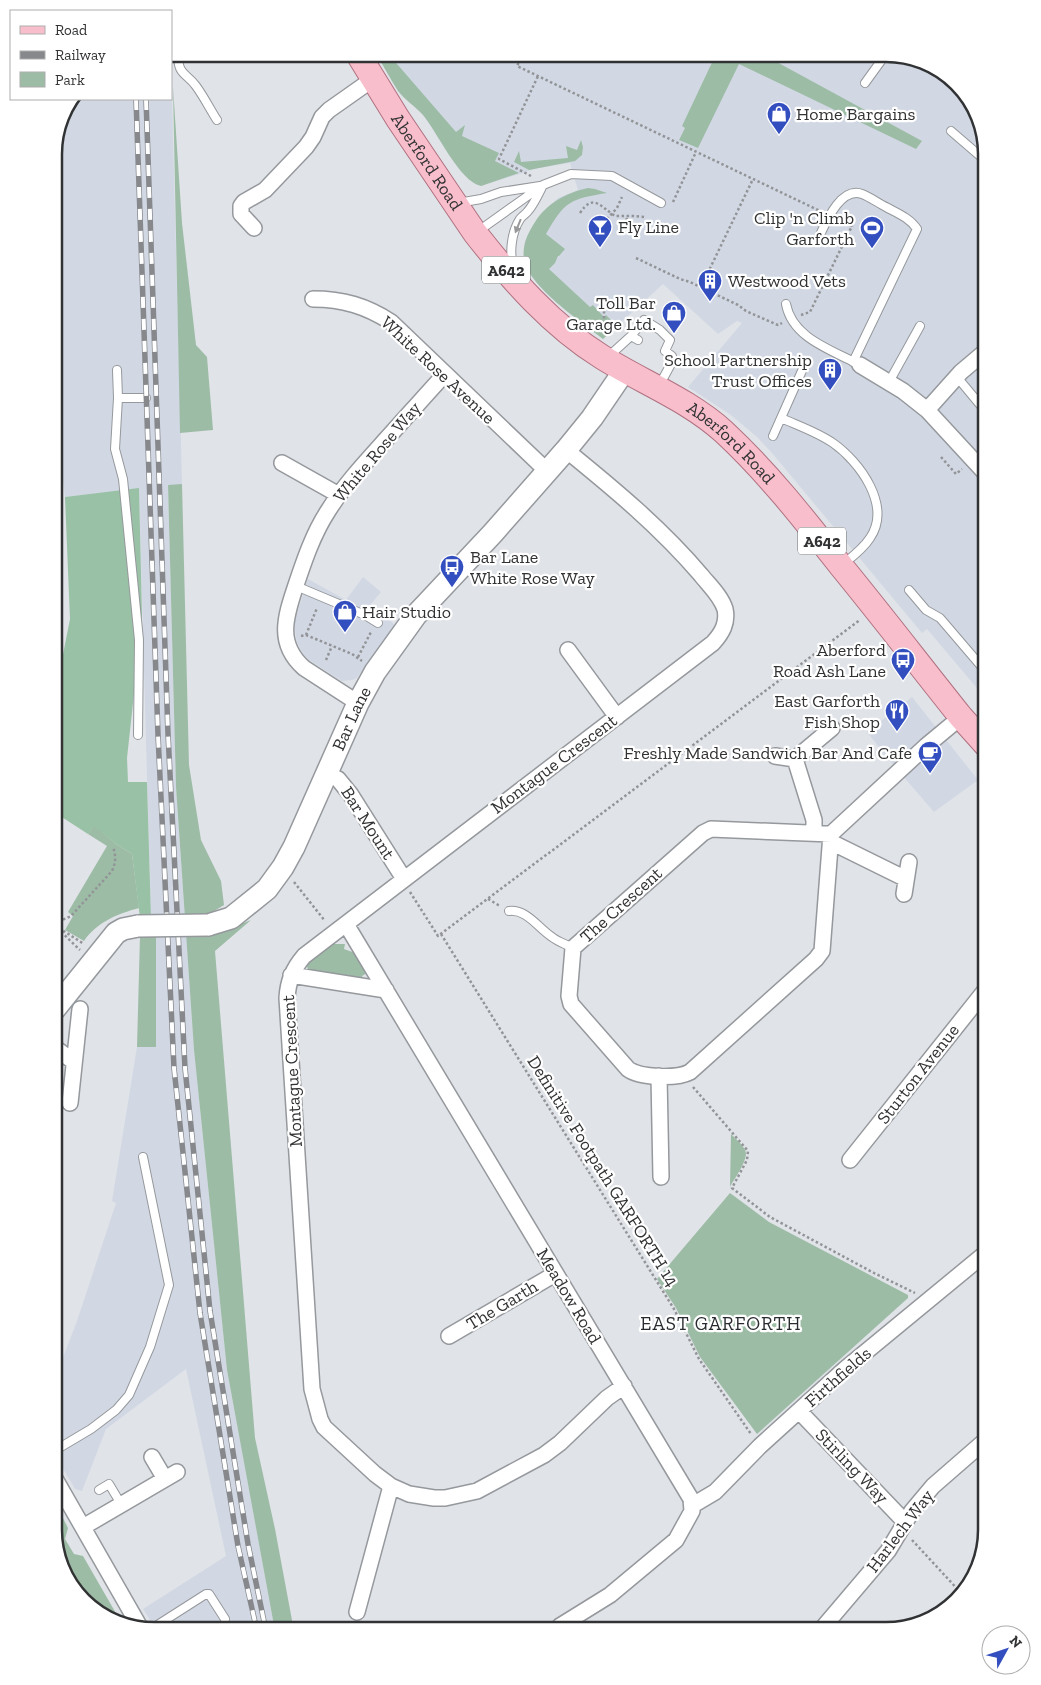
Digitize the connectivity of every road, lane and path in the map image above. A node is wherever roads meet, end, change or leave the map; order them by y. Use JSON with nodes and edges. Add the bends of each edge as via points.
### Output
{"nodes":[{"id":1,"x":178,"y":62,"type":"edge"},
{"id":2,"x":363,"y":62,"type":"edge"},
{"id":3,"x":519,"y":62,"type":"edge"},
{"id":4,"x":879,"y":63,"type":"edge"},
{"id":5,"x":538,"y":76,"type":"junction"},
{"id":6,"x":373,"y":79,"type":"junction"},
{"id":7,"x":865,"y":83,"type":"dead end"},
{"id":8,"x":217,"y":120,"type":"dead end"},
{"id":9,"x":951,"y":131,"type":"dead end"},
{"id":10,"x":696,"y":152,"type":"junction"},
{"id":11,"x":978,"y":154,"type":"edge"},
{"id":12,"x":753,"y":179,"type":"junction"},
{"id":13,"x":543,"y":185,"type":"junction"},
{"id":14,"x":622,"y":197,"type":"dead end"},
{"id":15,"x":661,"y":203,"type":"dead end"},
{"id":16,"x":456,"y":204,"type":"junction"},
{"id":17,"x":670,"y":207,"type":"dead end"},
{"id":18,"x":580,"y":213,"type":"dead end"},
{"id":19,"x":612,"y":214,"type":"junction"},
{"id":20,"x":627,"y":216,"type":"junction"},
{"id":21,"x":830,"y":216,"type":"junction"},
{"id":22,"x":645,"y":218,"type":"dead end"},
{"id":23,"x":607,"y":219,"type":"dead end"},
{"id":24,"x":254,"y":228,"type":"dead end"},
{"id":25,"x":476,"y":233,"type":"junction"},
{"id":26,"x":620,"y":233,"type":"dead end"},
{"id":27,"x":819,"y":236,"type":"dead end"},
{"id":28,"x":636,"y":258,"type":"dead end"},
{"id":29,"x":518,"y":284,"type":"junction"},
{"id":30,"x":701,"y":288,"type":"junction"},
{"id":31,"x":314,"y":299,"type":"dead end"},
{"id":32,"x":786,"y":304,"type":"dead end"},
{"id":33,"x":604,"y":306,"type":"dead end"},
{"id":34,"x":791,"y":320,"type":"junction"},
{"id":35,"x":920,"y":326,"type":"dead end"},
{"id":36,"x":978,"y":358,"type":"edge"},
{"id":37,"x":856,"y":363,"type":"junction"},
{"id":38,"x":805,"y":364,"type":"dead end"},
{"id":39,"x":615,"y":365,"type":"junction"},
{"id":40,"x":117,"y":370,"type":"dead end"},
{"id":41,"x":445,"y":374,"type":"junction"},
{"id":42,"x":957,"y":377,"type":"junction"},
{"id":43,"x":889,"y":382,"type":"junction"},
{"id":44,"x":657,"y":389,"type":"junction"},
{"id":45,"x":118,"y":398,"type":"junction"},
{"id":46,"x":146,"y":398,"type":"dead end"},
{"id":47,"x":978,"y":402,"type":"edge"},
{"id":48,"x":927,"y":410,"type":"junction"},
{"id":49,"x":781,"y":418,"type":"junction"},
{"id":50,"x":774,"y":436,"type":"dead end"},
{"id":51,"x":566,"y":450,"type":"junction"},
{"id":52,"x":282,"y":462,"type":"dead end"},
{"id":53,"x":978,"y":465,"type":"edge"},
{"id":54,"x":547,"y":471,"type":"junction"},
{"id":55,"x":339,"y":495,"type":"junction"},
{"id":56,"x":841,"y":566,"type":"junction"},
{"id":57,"x":296,"y":586,"type":"junction"},
{"id":58,"x":909,"y":590,"type":"dead end"},
{"id":59,"x":322,"y":597,"type":"junction"},
{"id":60,"x":876,"y":608,"type":"junction"},
{"id":61,"x":378,"y":623,"type":"joint"},
{"id":62,"x":306,"y":635,"type":"junction"},
{"id":63,"x":285,"y":640,"type":"junction"},
{"id":64,"x":332,"y":646,"type":"junction"},
{"id":65,"x":568,"y":650,"type":"dead end"},
{"id":66,"x":358,"y":657,"type":"junction"},
{"id":67,"x":326,"y":660,"type":"dead end"},
{"id":68,"x":978,"y":662,"type":"edge"},
{"id":69,"x":375,"y":672,"type":"junction"},
{"id":70,"x":358,"y":703,"type":"junction"},
{"id":71,"x":617,"y":716,"type":"junction"},
{"id":72,"x":961,"y":717,"type":"junction"},
{"id":73,"x":832,"y":728,"type":"dead end"},
{"id":74,"x":978,"y":734,"type":"edge"},
{"id":75,"x":138,"y":736,"type":"dead end"},
{"id":76,"x":775,"y":756,"type":"dead end"},
{"id":77,"x":795,"y":759,"type":"junction"},
{"id":78,"x":327,"y":774,"type":"junction"},
{"id":79,"x":814,"y":832,"type":"junction"},
{"id":80,"x":831,"y":838,"type":"junction"},
{"id":81,"x":113,"y":847,"type":"dead end"},
{"id":82,"x":909,"y":862,"type":"dead end"},
{"id":83,"x":283,"y":867,"type":"junction"},
{"id":84,"x":403,"y":879,"type":"junction"},
{"id":85,"x":509,"y":911,"type":"dead end"},
{"id":86,"x":62,"y":921,"type":"edge"},
{"id":87,"x":340,"y":929,"type":"junction"},
{"id":88,"x":62,"y":930,"type":"edge"},
{"id":89,"x":62,"y":934,"type":"edge"},
{"id":90,"x":441,"y":934,"type":"junction"},
{"id":91,"x":573,"y":948,"type":"junction"},
{"id":92,"x":99,"y":952,"type":"junction"},
{"id":93,"x":291,"y":976,"type":"junction"},
{"id":94,"x":386,"y":990,"type":"junction"},
{"id":95,"x":978,"y":999,"type":"edge"},
{"id":96,"x":65,"y":1007,"type":"edge"},
{"id":97,"x":62,"y":1053,"type":"edge"},
{"id":98,"x":74,"y":1062,"type":"junction"},
{"id":99,"x":659,"y":1076,"type":"junction"},
{"id":100,"x":682,"y":1076,"type":"junction"},
{"id":101,"x":70,"y":1103,"type":"dead end"},
{"id":102,"x":143,"y":1157,"type":"dead end"},
{"id":103,"x":850,"y":1160,"type":"dead end"},
{"id":104,"x":661,"y":1177,"type":"dead end"},
{"id":105,"x":978,"y":1260,"type":"edge"},
{"id":106,"x":555,"y":1274,"type":"junction"},
{"id":107,"x":930,"y":1300,"type":"junction"},
{"id":108,"x":449,"y":1336,"type":"dead end"},
{"id":109,"x":624,"y":1386,"type":"junction"},
{"id":110,"x":799,"y":1411,"type":"junction"},
{"id":111,"x":62,"y":1446,"type":"edge"},
{"id":112,"x":760,"y":1446,"type":"junction"},
{"id":113,"x":978,"y":1449,"type":"edge"},
{"id":114,"x":152,"y":1458,"type":"dead end"},
{"id":115,"x":391,"y":1486,"type":"junction"},
{"id":116,"x":99,"y":1490,"type":"dead end"},
{"id":117,"x":62,"y":1491,"type":"edge"},
{"id":118,"x":121,"y":1504,"type":"junction"},
{"id":119,"x":693,"y":1505,"type":"junction"},
{"id":120,"x":903,"y":1525,"type":"junction"},
{"id":121,"x":83,"y":1527,"type":"junction"},
{"id":122,"x":958,"y":1589,"type":"edge"},
{"id":123,"x":357,"y":1612,"type":"dead end"},
{"id":124,"x":225,"y":1619,"type":"dead end"},
{"id":125,"x":136,"y":1621,"type":"edge"},
{"id":126,"x":162,"y":1622,"type":"edge"},
{"id":127,"x":566,"y":1622,"type":"edge"},
{"id":128,"x":828,"y":1622,"type":"edge"}],
"edges":[{"from":1,"to":8,"type":"lane","via":[[182,73],[196,86]]},
{"from":2,"to":6,"type":"main road","name":"Aberford Road","number":"A642"},
{"from":3,"to":5,"type":"path","via":[[517,66]]},
{"from":4,"to":7,"type":"lane"},
{"from":5,"to":10,"type":"path"},
{"from":5,"to":13,"type":"path","via":[[498,159]]},
{"from":6,"to":16,"type":"main road","name":"Aberford Road","number":"A642"},
{"from":6,"to":24,"type":"street","via":[[329,110],[306,147],[265,190],[244,202],[241,214]]},
{"from":9,"to":11,"type":"lane"},
{"from":10,"to":12,"type":"path"},
{"from":10,"to":17,"type":"path"},
{"from":12,"to":21,"type":"path"},
{"from":12,"to":30,"type":"path"},
{"from":13,"to":15,"type":"lane","via":[[571,174],[612,176]]},
{"from":13,"to":16,"type":"lane"},
{"from":13,"to":25,"type":"lane"},
{"from":13,"to":29,"type":"lane","one_way":true,"via":[[520,219],[514,238],[512,261]]},
{"from":14,"to":19,"type":"path"},
{"from":16,"to":25,"type":"main road","name":"Aberford Road","number":"A642"},
{"from":18,"to":19,"type":"path","via":[[590,202],[600,204]]},
{"from":19,"to":20,"type":"path"},
{"from":19,"to":23,"type":"path"},
{"from":20,"to":22,"type":"path"},
{"from":20,"to":26,"type":"path","via":[[626,226]]},
{"from":21,"to":27,"type":"lane"},
{"from":21,"to":34,"type":"path","via":[[852,226],[810,312]]},
{"from":21,"to":37,"type":"lane","via":[[843,198],[851,193],[860,194],[908,219],[917,229]]},
{"from":25,"to":29,"type":"main road","name":"Aberford Road","number":"A642"},
{"from":28,"to":30,"type":"path"},
{"from":29,"to":39,"type":"main road","name":"Aberford Road","number":"A642","via":[[565,329]]},
{"from":30,"to":34,"type":"path","via":[[778,325]]},
{"from":31,"to":41,"type":"street","name":"White Rose Avenue","via":[[350,303],[381,316]]},
{"from":32,"to":34,"type":"lane"},
{"from":33,"to":39,"type":"path"},
{"from":34,"to":37,"type":"lane","via":[[806,337]]},
{"from":35,"to":43,"type":"lane"},
{"from":36,"to":42,"type":"street"},
{"from":37,"to":43,"type":"street"},
{"from":38,"to":49,"type":"lane"},
{"from":39,"to":44,"type":"main road","name":"Aberford Road","number":"A642"},
{"from":39,"to":44,"type":"lane","via":[[618,349],[635,338],[644,320],[670,340],[664,351],[672,356],[672,362]]},
{"from":39,"to":51,"type":"street","name":"Bar Lane","via":[[592,418]]},
{"from":40,"to":45,"type":"lane"},
{"from":41,"to":54,"type":"street","name":"White Rose Avenue"},
{"from":41,"to":55,"type":"street","name":"White Rose Way"},
{"from":42,"to":47,"type":"lane"},
{"from":42,"to":48,"type":"street"},
{"from":43,"to":48,"type":"street"},
{"from":44,"to":56,"type":"main road","name":"Aberford Road","number":"A642","via":[[723,431],[791,502]]},
{"from":45,"to":46,"type":"lane"},
{"from":45,"to":75,"type":"lane","via":[[115,449],[123,478],[139,640]]},
{"from":48,"to":53,"type":"street"},
{"from":49,"to":50,"type":"lane"},
{"from":49,"to":56,"type":"lane","via":[[823,436],[844,452],[862,473],[874,496],[875,528],[864,546]]},
{"from":51,"to":54,"type":"street","name":"Bar Lane"},
{"from":51,"to":71,"type":"street","name":"Montague Crescent","via":[[652,522],[683,554],[711,586],[724,607],[726,617],[720,636],[713,643]]},
{"from":52,"to":55,"type":"street"},
{"from":54,"to":69,"type":"street","name":"Bar Lane","via":[[416,615]]},
{"from":55,"to":57,"type":"street","name":"White Rose Way","via":[[315,535]]},
{"from":56,"to":60,"type":"main road","name":"Aberford Road","number":"A642"},
{"from":57,"to":59,"type":"lane"},
{"from":57,"to":63,"type":"street","name":"White Rose Way","via":[[289,606]]},
{"from":58,"to":68,"type":"lane","via":[[926,610],[940,618]]},
{"from":59,"to":61,"type":"lane"},
{"from":59,"to":62,"type":"path"},
{"from":60,"to":72,"type":"main road","name":"Aberford Road","number":"A642"},
{"from":60,"to":90,"type":"path"},
{"from":61,"to":66,"type":"path"},
{"from":62,"to":63,"type":"path"},
{"from":62,"to":64,"type":"path"},
{"from":63,"to":70,"type":"street","via":[[296,661],[304,668]]},
{"from":64,"to":66,"type":"path"},
{"from":64,"to":67,"type":"path"},
{"from":65,"to":71,"type":"street"},
{"from":66,"to":69,"type":"path"},
{"from":69,"to":70,"type":"street","name":"Bar Lane"},
{"from":70,"to":78,"type":"street","name":"Bar Lane"},
{"from":71,"to":84,"type":"street","name":"Montague Crescent"},
{"from":72,"to":74,"type":"main road","name":"Aberford Road","number":"A642"},
{"from":72,"to":80,"type":"street","via":[[926,746]]},
{"from":73,"to":77,"type":"street"},
{"from":76,"to":77,"type":"street"},
{"from":77,"to":79,"type":"street","via":[[814,820]]},
{"from":78,"to":83,"type":"street","name":"Bar Lane"},
{"from":78,"to":84,"type":"street","name":"Bar Mount","via":[[338,779],[351,795]]},
{"from":79,"to":80,"type":"street","name":"The Crescent"},
{"from":79,"to":91,"type":"street","name":"The Crescent","via":[[706,830]]},
{"from":80,"to":82,"type":"street","name":"The Crescent","via":[[905,886]]},
{"from":80,"to":100,"type":"street","via":[[820,955]]},
{"from":81,"to":86,"type":"path","via":[[116,862],[112,871],[71,916]]},
{"from":83,"to":87,"type":"path"},
{"from":83,"to":92,"type":"street","name":"Bar Lane","bridge":true,"via":[[267,889],[231,918],[208,925],[123,928]]},
{"from":84,"to":87,"type":"street","name":"Montague Crescent"},
{"from":84,"to":90,"type":"path","name":"Definitive Footpath GARFORTH 14","via":[[438,936]]},
{"from":85,"to":91,"type":"lane","via":[[523,913],[552,938]]},
{"from":87,"to":93,"type":"street","name":"Montague Crescent","via":[[304,956]]},
{"from":87,"to":94,"type":"street","name":"Meadow Road"},
{"from":88,"to":92,"type":"path"},
{"from":89,"to":92,"type":"path","via":[[82,952]]},
{"from":90,"to":112,"type":"path","name":"Definitive Footpath GARFORTH 14","via":[[669,1302],[699,1359]]},
{"from":91,"to":99,"type":"street","name":"The Crescent","via":[[569,996],[573,1007],[628,1069],[637,1074]]},
{"from":92,"to":96,"type":"street","name":"Bar Lane"},
{"from":93,"to":94,"type":"street"},
{"from":93,"to":115,"type":"street","name":"Montague Crescent","via":[[287,998],[312,1389],[320,1419],[330,1434]]},
{"from":94,"to":106,"type":"street","name":"Meadow Road"},
{"from":95,"to":103,"type":"street","name":"Sturton Avenue"},
{"from":96,"to":98,"type":"street"},
{"from":97,"to":98,"type":"street"},
{"from":98,"to":101,"type":"street"},
{"from":99,"to":100,"type":"street","name":"The Crescent"},
{"from":99,"to":104,"type":"street"},
{"from":100,"to":107,"type":"path","via":[[748,1151],[748,1160],[732,1188],[770,1217]]},
{"from":102,"to":111,"type":"lane","via":[[169,1285],[150,1347],[129,1395],[116,1410]]},
{"from":105,"to":107,"type":"street","name":"Firthfields"},
{"from":106,"to":108,"type":"street","name":"The Garth"},
{"from":106,"to":109,"type":"street","name":"Meadow Road"},
{"from":107,"to":110,"type":"street","name":"Firthfields"},
{"from":109,"to":115,"type":"street","name":"Montague Crescent","via":[[552,1450],[477,1492],[434,1498],[409,1494]]},
{"from":109,"to":119,"type":"street","name":"Meadow Road"},
{"from":110,"to":112,"type":"street","name":"Firthfields"},
{"from":110,"to":120,"type":"street","name":"Stirling Way"},
{"from":112,"to":119,"type":"street","name":"Firthfields","via":[[715,1492]]},
{"from":113,"to":120,"type":"street","name":"Harlech Way","via":[[933,1486]]},
{"from":114,"to":118,"type":"street","via":[[171,1475]]},
{"from":115,"to":123,"type":"street"},
{"from":116,"to":118,"type":"lane","via":[[109,1484]]},
{"from":117,"to":121,"type":"street"},
{"from":118,"to":121,"type":"street"},
{"from":119,"to":127,"type":"street","via":[[690,1517],[676,1540],[610,1595]]},
{"from":120,"to":122,"type":"path"},
{"from":120,"to":128,"type":"street","name":"Harlech Way","via":[[888,1551]]},
{"from":121,"to":125,"type":"street"},
{"from":124,"to":126,"type":"lane","via":[[206,1594]]}]}
